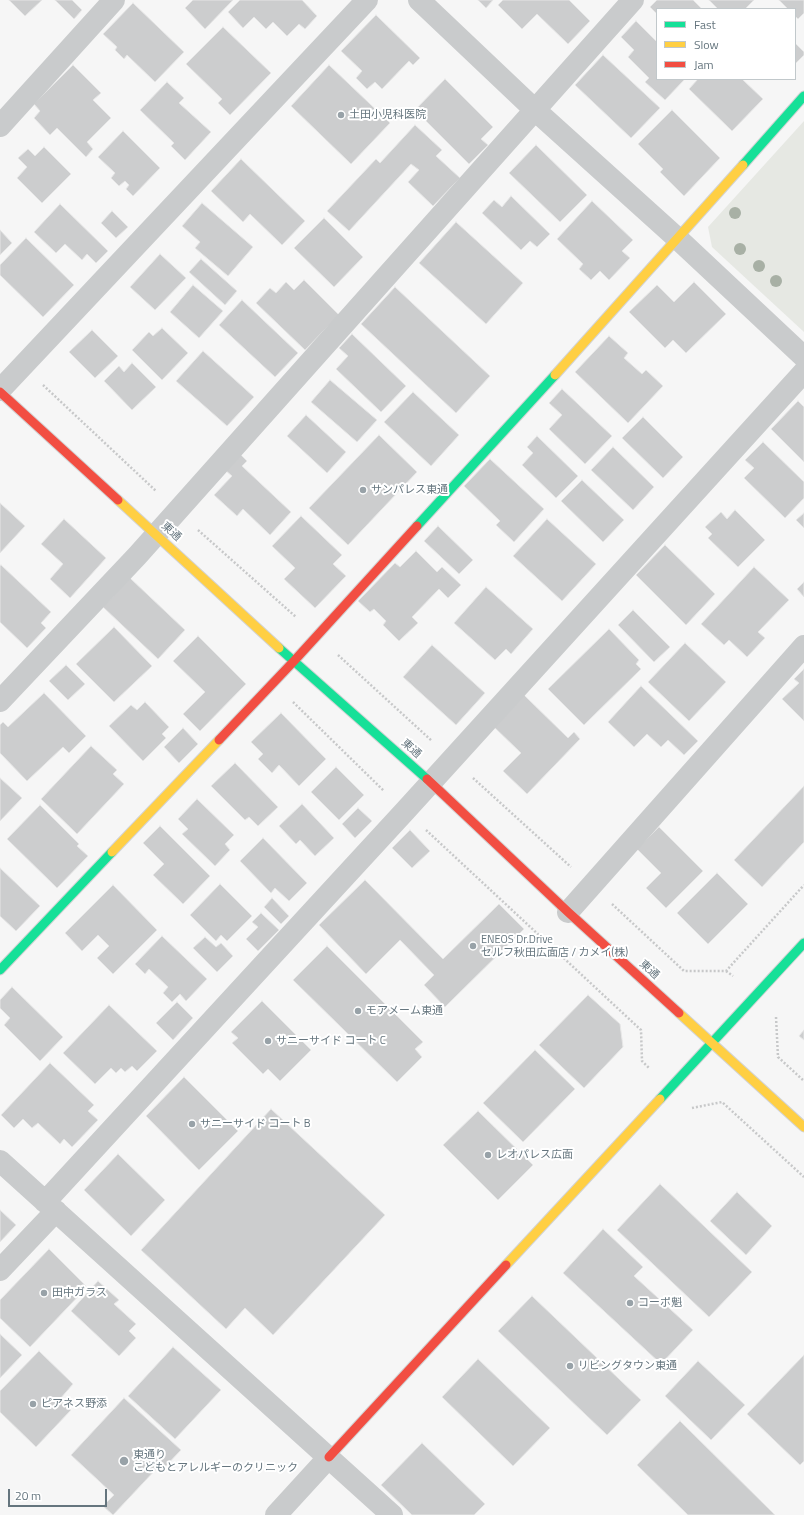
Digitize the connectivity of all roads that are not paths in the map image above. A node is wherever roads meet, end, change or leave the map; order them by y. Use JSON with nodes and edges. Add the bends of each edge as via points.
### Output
{"nodes":[{"id":1,"x":114,"y":0,"type":"edge"},
{"id":2,"x":367,"y":0,"type":"edge"},
{"id":3,"x":419,"y":0,"type":"edge"},
{"id":4,"x":633,"y":0,"type":"edge"},
{"id":5,"x":804,"y":96,"type":"edge"},
{"id":6,"x":535,"y":110,"type":"junction"},
{"id":7,"x":0,"y":126,"type":"edge"},
{"id":8,"x":678,"y":239,"type":"junction"},
{"id":9,"x":804,"y":357,"type":"edge"},
{"id":10,"x":804,"y":372,"type":"edge"},
{"id":11,"x":0,"y":391,"type":"edge"},
{"id":12,"x":156,"y":535,"type":"junction"},
{"id":13,"x":804,"y":646,"type":"edge"},
{"id":14,"x":294,"y":661,"type":"junction"},
{"id":15,"x":0,"y":701,"type":"edge"},
{"id":16,"x":431,"y":783,"type":"junction"},
{"id":17,"x":568,"y":912,"type":"junction"},
{"id":18,"x":804,"y":943,"type":"edge"},
{"id":19,"x":0,"y":970,"type":"edge"},
{"id":20,"x":712,"y":1042,"type":"junction"},
{"id":21,"x":804,"y":1127,"type":"edge"},
{"id":22,"x":0,"y":1161,"type":"edge"},
{"id":23,"x":51,"y":1207,"type":"junction"},
{"id":24,"x":0,"y":1270,"type":"edge"},
{"id":25,"x":328,"y":1457,"type":"junction"},
{"id":26,"x":276,"y":1515,"type":"edge"},
{"id":27,"x":392,"y":1515,"type":"edge"}],
"edges":[{"from":1,"to":7,"type":"street"},
{"from":2,"to":11,"type":"street"},
{"from":3,"to":6,"type":"street"},
{"from":4,"to":6,"type":"street"},
{"from":5,"to":8,"type":"street"},
{"from":6,"to":8,"type":"street"},
{"from":6,"to":12,"type":"street"},
{"from":8,"to":9,"type":"street"},
{"from":8,"to":14,"type":"street"},
{"from":10,"to":16,"type":"street"},
{"from":11,"to":12,"type":"street","name":"東通"},
{"from":12,"to":14,"type":"street","name":"東通"},
{"from":12,"to":15,"type":"street"},
{"from":13,"to":17,"type":"street"},
{"from":14,"to":16,"type":"street","name":"東通"},
{"from":14,"to":19,"type":"street"},
{"from":16,"to":17,"type":"street","name":"東通"},
{"from":16,"to":23,"type":"street"},
{"from":17,"to":20,"type":"street","name":"東通"},
{"from":18,"to":20,"type":"street"},
{"from":20,"to":21,"type":"street","name":"東通"},
{"from":20,"to":25,"type":"street"},
{"from":22,"to":23,"type":"street"},
{"from":23,"to":24,"type":"street"},
{"from":23,"to":25,"type":"street"},
{"from":25,"to":26,"type":"street"},
{"from":25,"to":27,"type":"street"}]}
